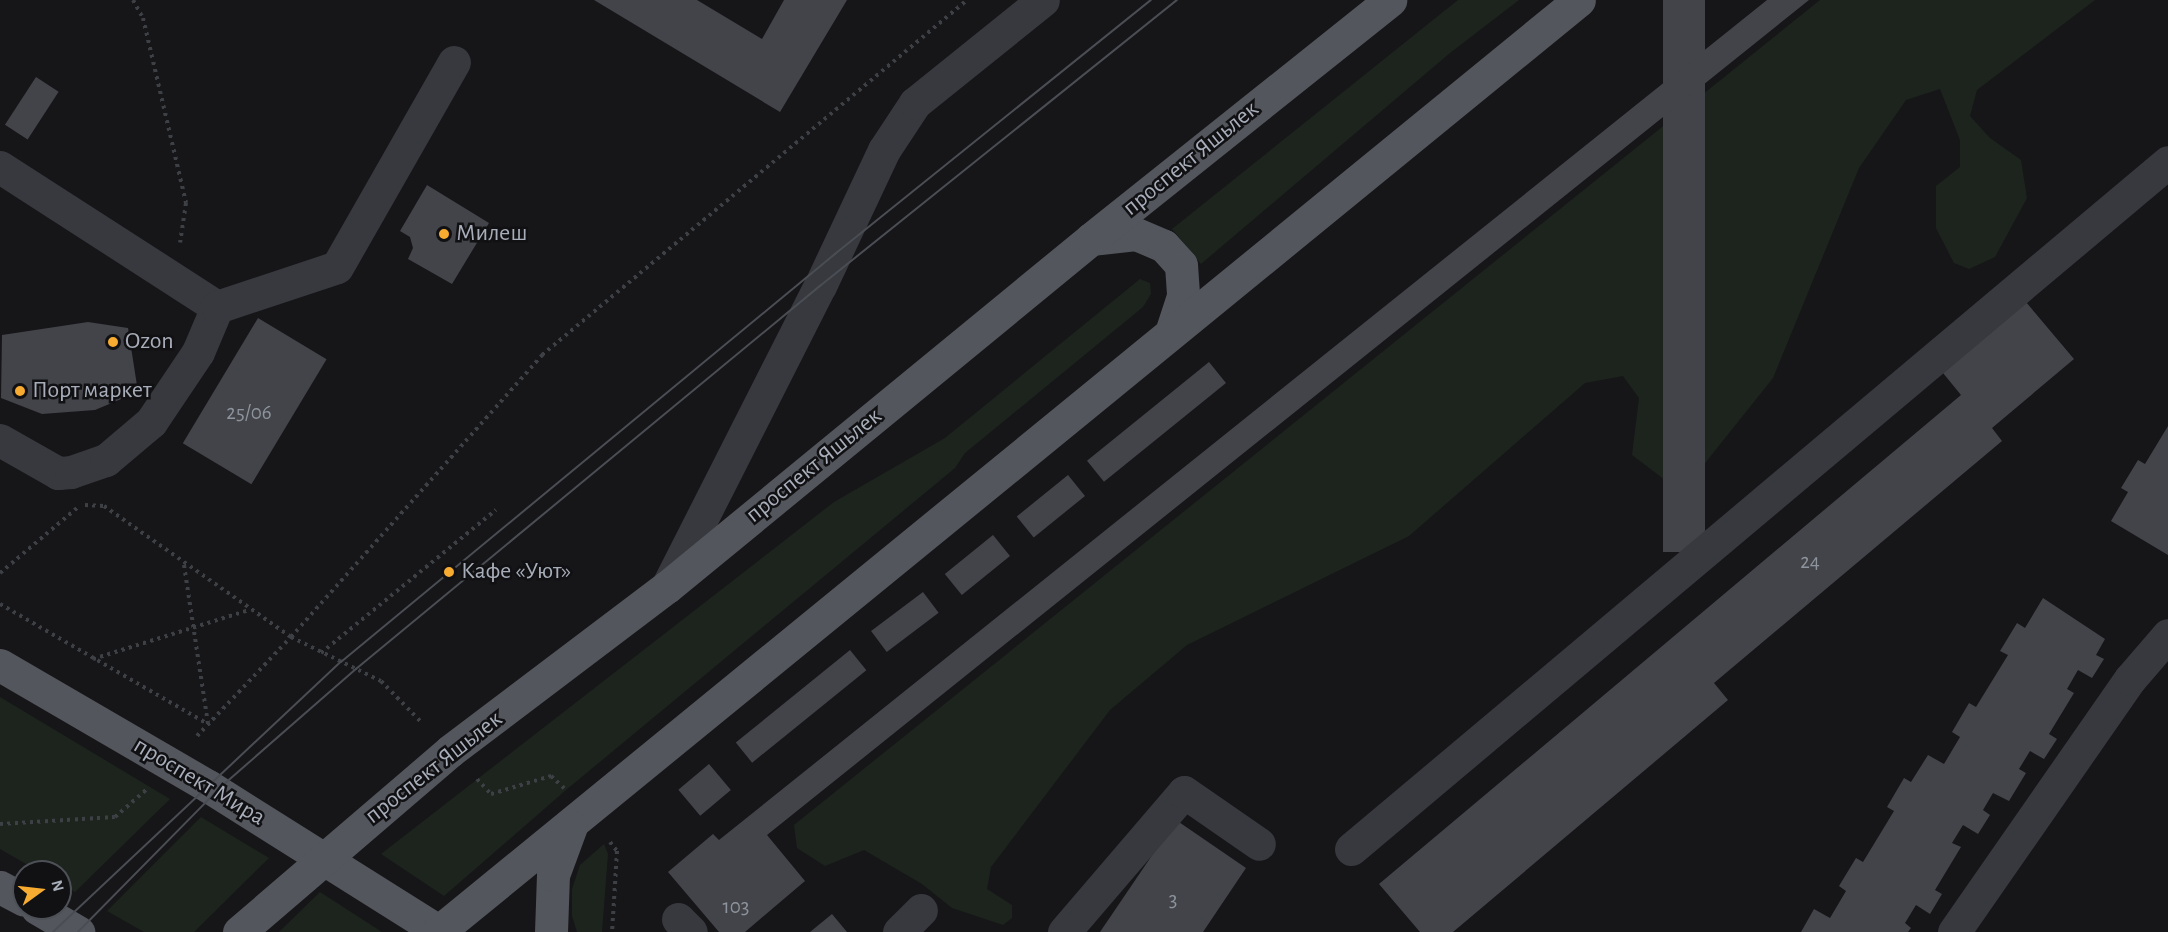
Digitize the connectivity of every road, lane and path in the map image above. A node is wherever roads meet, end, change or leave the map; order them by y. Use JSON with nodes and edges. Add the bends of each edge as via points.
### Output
{"nodes":[{"id":1,"x":133,"y":0,"type":"edge"},
{"id":2,"x":967,"y":0,"type":"edge"},
{"id":3,"x":1043,"y":0,"type":"edge"},
{"id":4,"x":1390,"y":0,"type":"edge"},
{"id":5,"x":1579,"y":0,"type":"edge"},
{"id":6,"x":454,"y":62,"type":"dead end"},
{"id":7,"x":2168,"y":162,"type":"edge"},
{"id":8,"x":0,"y":167,"type":"edge"},
{"id":9,"x":1091,"y":238,"type":"junction"},
{"id":10,"x":175,"y":280,"type":"junction"},
{"id":11,"x":217,"y":307,"type":"junction"},
{"id":12,"x":1171,"y":332,"type":"junction"},
{"id":13,"x":0,"y":440,"type":"edge"},
{"id":14,"x":73,"y":504,"type":"dead end"},
{"id":15,"x":81,"y":504,"type":"junction"},
{"id":16,"x":496,"y":510,"type":"dead end"},
{"id":17,"x":184,"y":565,"type":"junction"},
{"id":18,"x":0,"y":573,"type":"edge"},
{"id":19,"x":667,"y":587,"type":"junction"},
{"id":20,"x":0,"y":604,"type":"edge"},
{"id":21,"x":249,"y":609,"type":"junction"},
{"id":22,"x":192,"y":627,"type":"junction"},
{"id":23,"x":2168,"y":635,"type":"edge"},
{"id":24,"x":291,"y":637,"type":"junction"},
{"id":25,"x":321,"y":653,"type":"junction"},
{"id":26,"x":92,"y":659,"type":"junction"},
{"id":27,"x":0,"y":665,"type":"edge"},
{"id":28,"x":422,"y":723,"type":"dead end"},
{"id":29,"x":208,"y":724,"type":"junction"},
{"id":30,"x":197,"y":736,"type":"dead end"},
{"id":31,"x":477,"y":779,"type":"dead end"},
{"id":32,"x":149,"y":787,"type":"dead end"},
{"id":33,"x":566,"y":789,"type":"dead end"},
{"id":34,"x":0,"y":824,"type":"edge"},
{"id":35,"x":571,"y":826,"type":"junction"},
{"id":36,"x":610,"y":842,"type":"dead end"},
{"id":37,"x":1259,"y":844,"type":"dead end"},
{"id":38,"x":1351,"y":849,"type":"dead end"},
{"id":39,"x":322,"y":858,"type":"junction"},
{"id":40,"x":58,"y":920,"type":"edge"},
{"id":41,"x":78,"y":932,"type":"edge"},
{"id":42,"x":239,"y":932,"type":"edge"},
{"id":43,"x":439,"y":932,"type":"edge"},
{"id":44,"x":550,"y":932,"type":"edge"},
{"id":45,"x":612,"y":932,"type":"edge"},
{"id":46,"x":1064,"y":932,"type":"edge"},
{"id":47,"x":1954,"y":932,"type":"edge"}],
"edges":[{"from":1,"to":10,"type":"path","via":[[143,18],[186,203]]},
{"from":2,"to":24,"type":"path","via":[[542,355]]},
{"from":3,"to":19,"type":"street","via":[[915,103],[884,150],[820,286]]},
{"from":4,"to":9,"type":"main road","name":"проспект Яшьлек"},
{"from":5,"to":12,"type":"main road"},
{"from":6,"to":11,"type":"street","via":[[337,267]]},
{"from":7,"to":38,"type":"street"},
{"from":8,"to":10,"type":"street"},
{"from":9,"to":12,"type":"main road","via":[[1136,234],[1164,246],[1181,265],[1183,296]]},
{"from":9,"to":19,"type":"main road","name":"проспект Яшьлек"},
{"from":10,"to":11,"type":"street"},
{"from":11,"to":13,"type":"street","via":[[198,352],[151,422],[106,460],[78,471],[58,473]]},
{"from":12,"to":35,"type":"main road"},
{"from":14,"to":15,"type":"path"},
{"from":15,"to":17,"type":"path","via":[[104,506]]},
{"from":15,"to":18,"type":"path"},
{"from":16,"to":25,"type":"path"},
{"from":17,"to":21,"type":"path"},
{"from":17,"to":22,"type":"path"},
{"from":19,"to":39,"type":"main road","name":"проспект Яшьлек","via":[[450,751]]},
{"from":20,"to":26,"type":"path"},
{"from":21,"to":22,"type":"path"},
{"from":21,"to":24,"type":"path"},
{"from":22,"to":26,"type":"path"},
{"from":22,"to":29,"type":"path"},
{"from":23,"to":47,"type":"street","via":[[2130,679]]},
{"from":24,"to":25,"type":"path"},
{"from":24,"to":29,"type":"path"},
{"from":25,"to":28,"type":"path","via":[[381,681]]},
{"from":26,"to":29,"type":"path"},
{"from":27,"to":39,"type":"main road","name":"проспект Мира","via":[[208,786]]},
{"from":29,"to":30,"type":"path"},
{"from":31,"to":33,"type":"path","via":[[491,794],[551,776]]},
{"from":32,"to":34,"type":"path","via":[[115,817]]},
{"from":35,"to":43,"type":"main road"},
{"from":35,"to":44,"type":"main road","via":[[553,875],[548,907]]},
{"from":36,"to":45,"type":"path","via":[[617,851]]},
{"from":37,"to":46,"type":"street","via":[[1184,792]]},
{"from":39,"to":42,"type":"main road","name":"проспект Яшьлек"},
{"from":39,"to":43,"type":"main road","name":"проспект Мира"},
{"from":40,"to":41,"type":"main road"}]}
